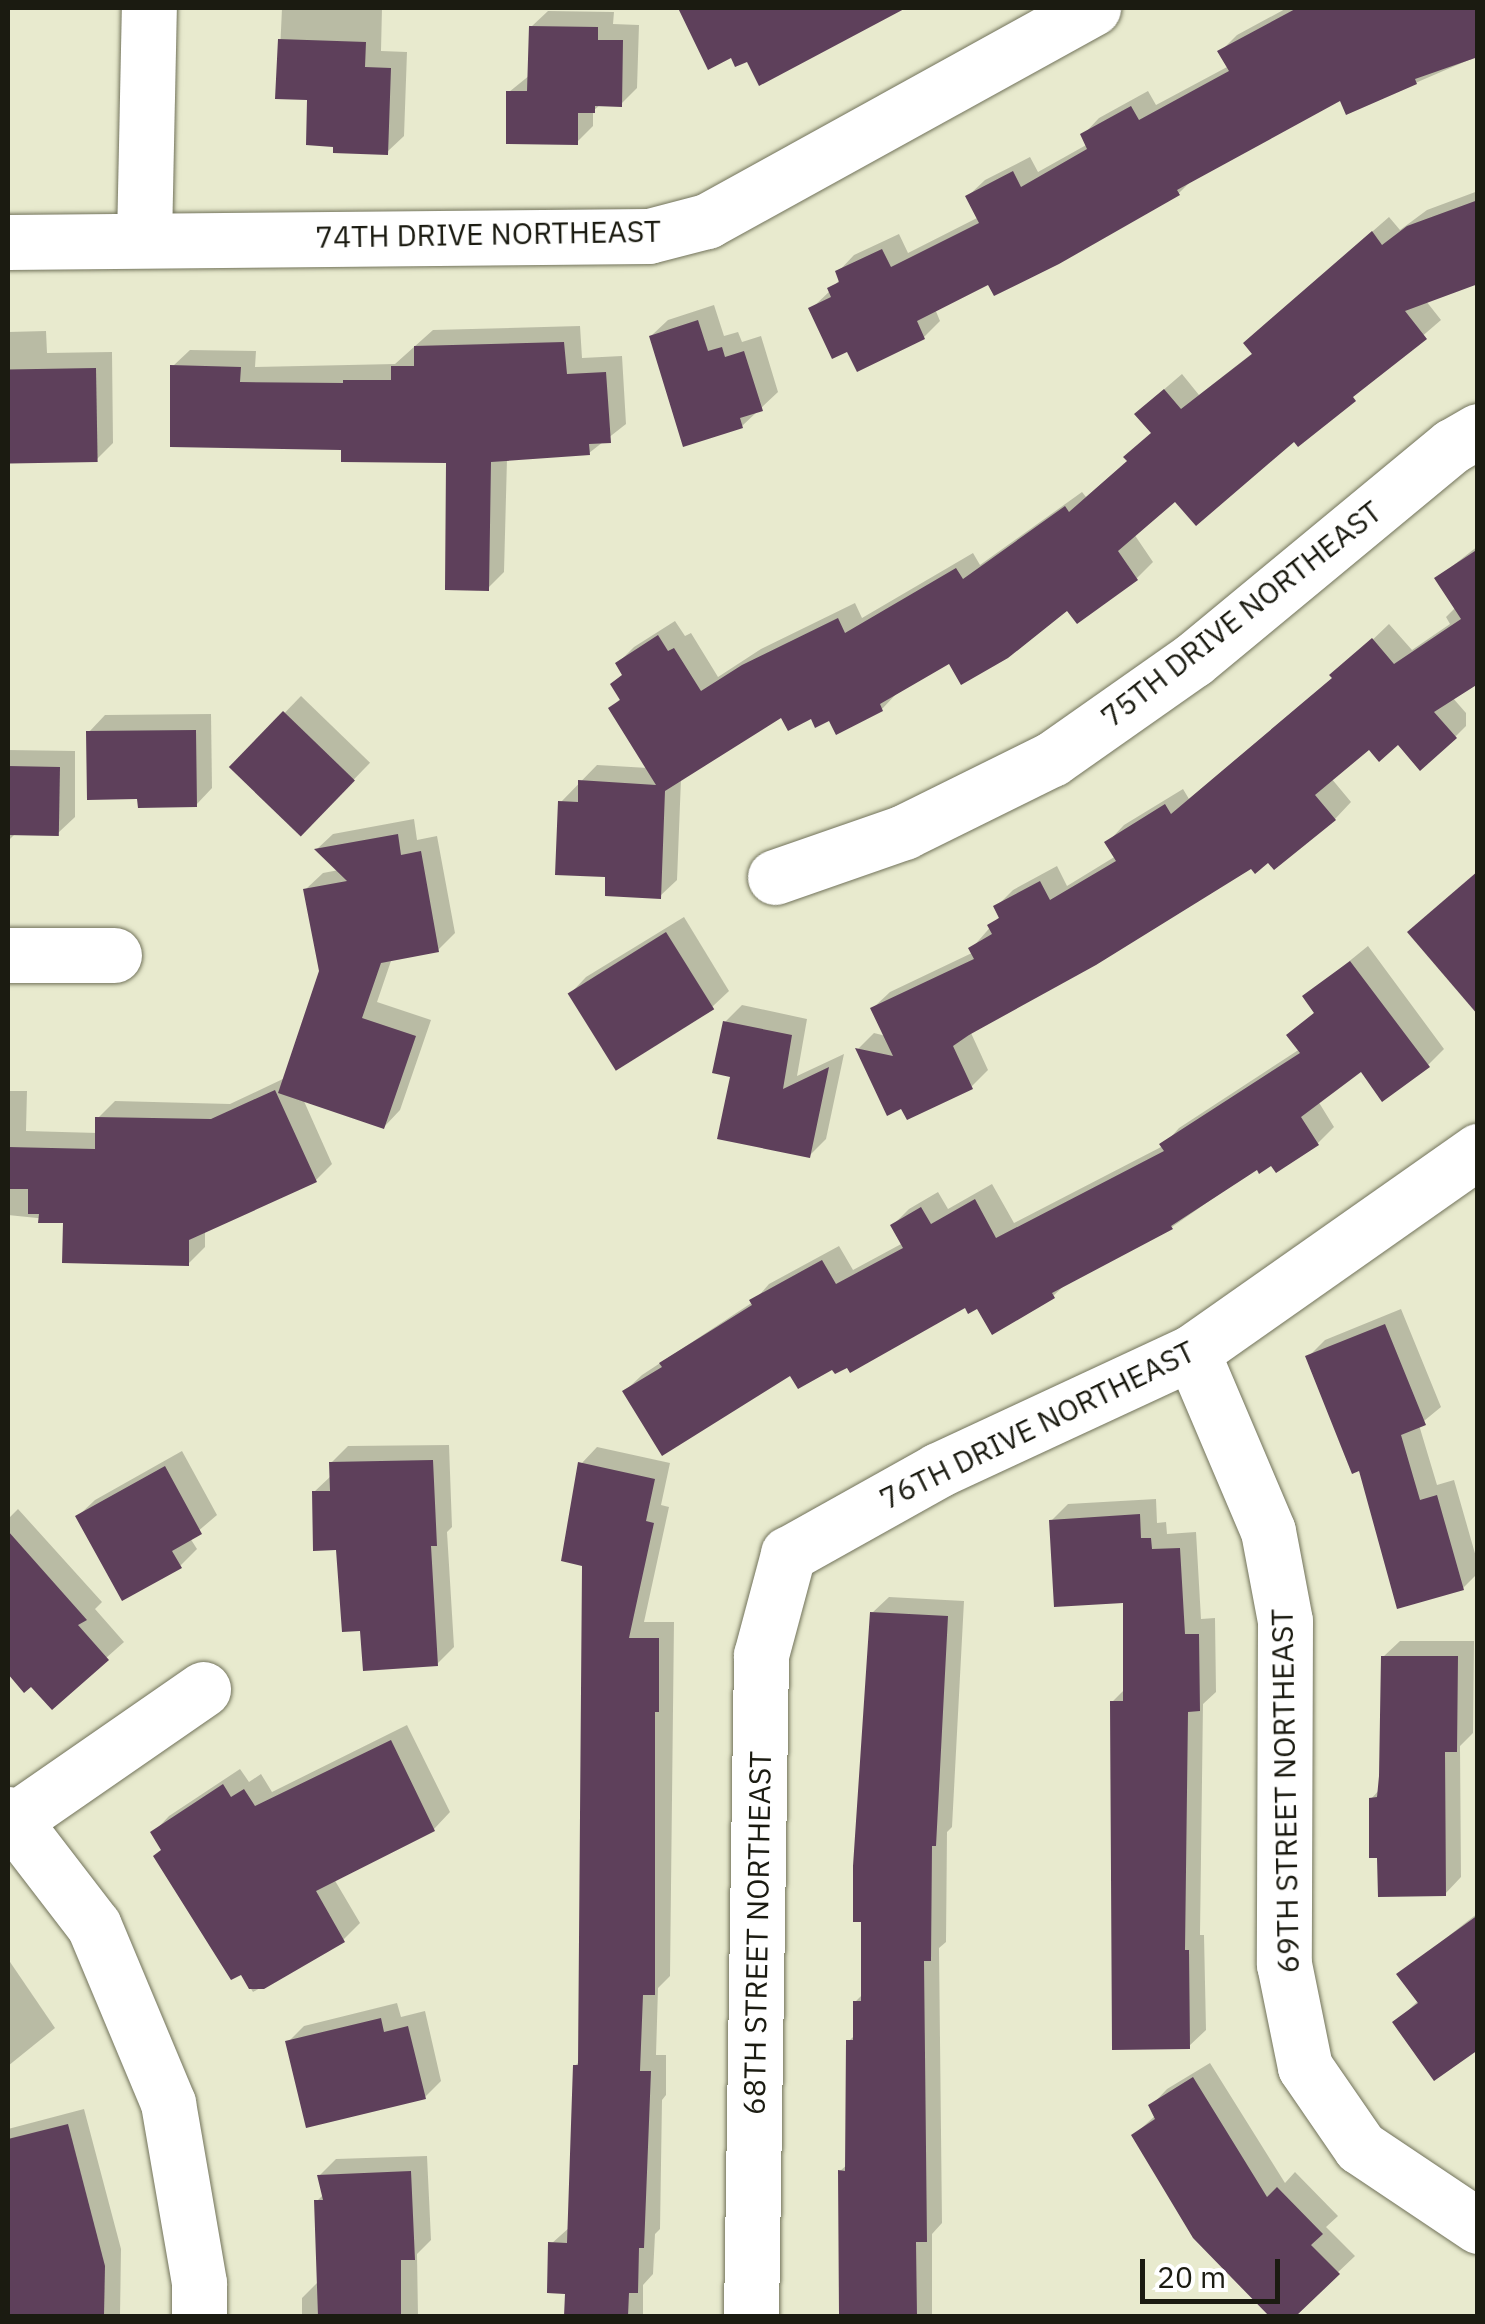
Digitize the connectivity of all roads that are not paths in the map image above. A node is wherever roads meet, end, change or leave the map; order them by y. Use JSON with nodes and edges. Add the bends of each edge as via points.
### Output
{"nodes":[{"id":1,"x":148,"y":8,"type":"edge"},
{"id":2,"x":1093,"y":8,"type":"edge"},
{"id":3,"x":144,"y":240,"type":"junction"},
{"id":4,"x":8,"y":242,"type":"edge"},
{"id":5,"x":1478,"y":431,"type":"edge"},
{"id":6,"x":775,"y":877,"type":"dead end"},
{"id":7,"x":8,"y":955,"type":"edge"},
{"id":8,"x":114,"y":956,"type":"dead end"},
{"id":9,"x":1478,"y":1150,"type":"edge"},
{"id":10,"x":1192,"y":1352,"type":"junction"},
{"id":11,"x":788,"y":1554,"type":"joint"},
{"id":12,"x":203,"y":1689,"type":"dead end"},
{"id":13,"x":11,"y":1817,"type":"edge"},
{"id":14,"x":1478,"y":2226,"type":"edge"},
{"id":15,"x":199,"y":2316,"type":"edge"},
{"id":16,"x":751,"y":2316,"type":"edge"}],
"edges":[{"from":1,"to":3,"type":"street"},
{"from":2,"to":3,"type":"street","name":"74TH DRIVE NORTHEAST","via":[[706,221],[648,236]]},
{"from":3,"to":4,"type":"street","name":"74TH DRIVE NORTHEAST"},
{"from":5,"to":6,"type":"street","name":"75TH DRIVE NORTHEAST","via":[[1193,660],[1052,759],[904,832]]},
{"from":7,"to":8,"type":"street"},
{"from":9,"to":10,"type":"street","name":"76TH DRIVE NORTHEAST"},
{"from":10,"to":11,"type":"street","name":"76TH DRIVE NORTHEAST","via":[[938,1470]]},
{"from":10,"to":14,"type":"street","name":"69TH STREET NORTHEAST","via":[[1268,1531],[1285,1621],[1284,1964],[1305,2067],[1360,2147]]},
{"from":11,"to":16,"type":"street","name":"68TH STREET NORTHEAST","via":[[760,1654]]},
{"from":12,"to":13,"type":"street"},
{"from":13,"to":15,"type":"street","via":[[94,1926],[168,2102]]}]}
